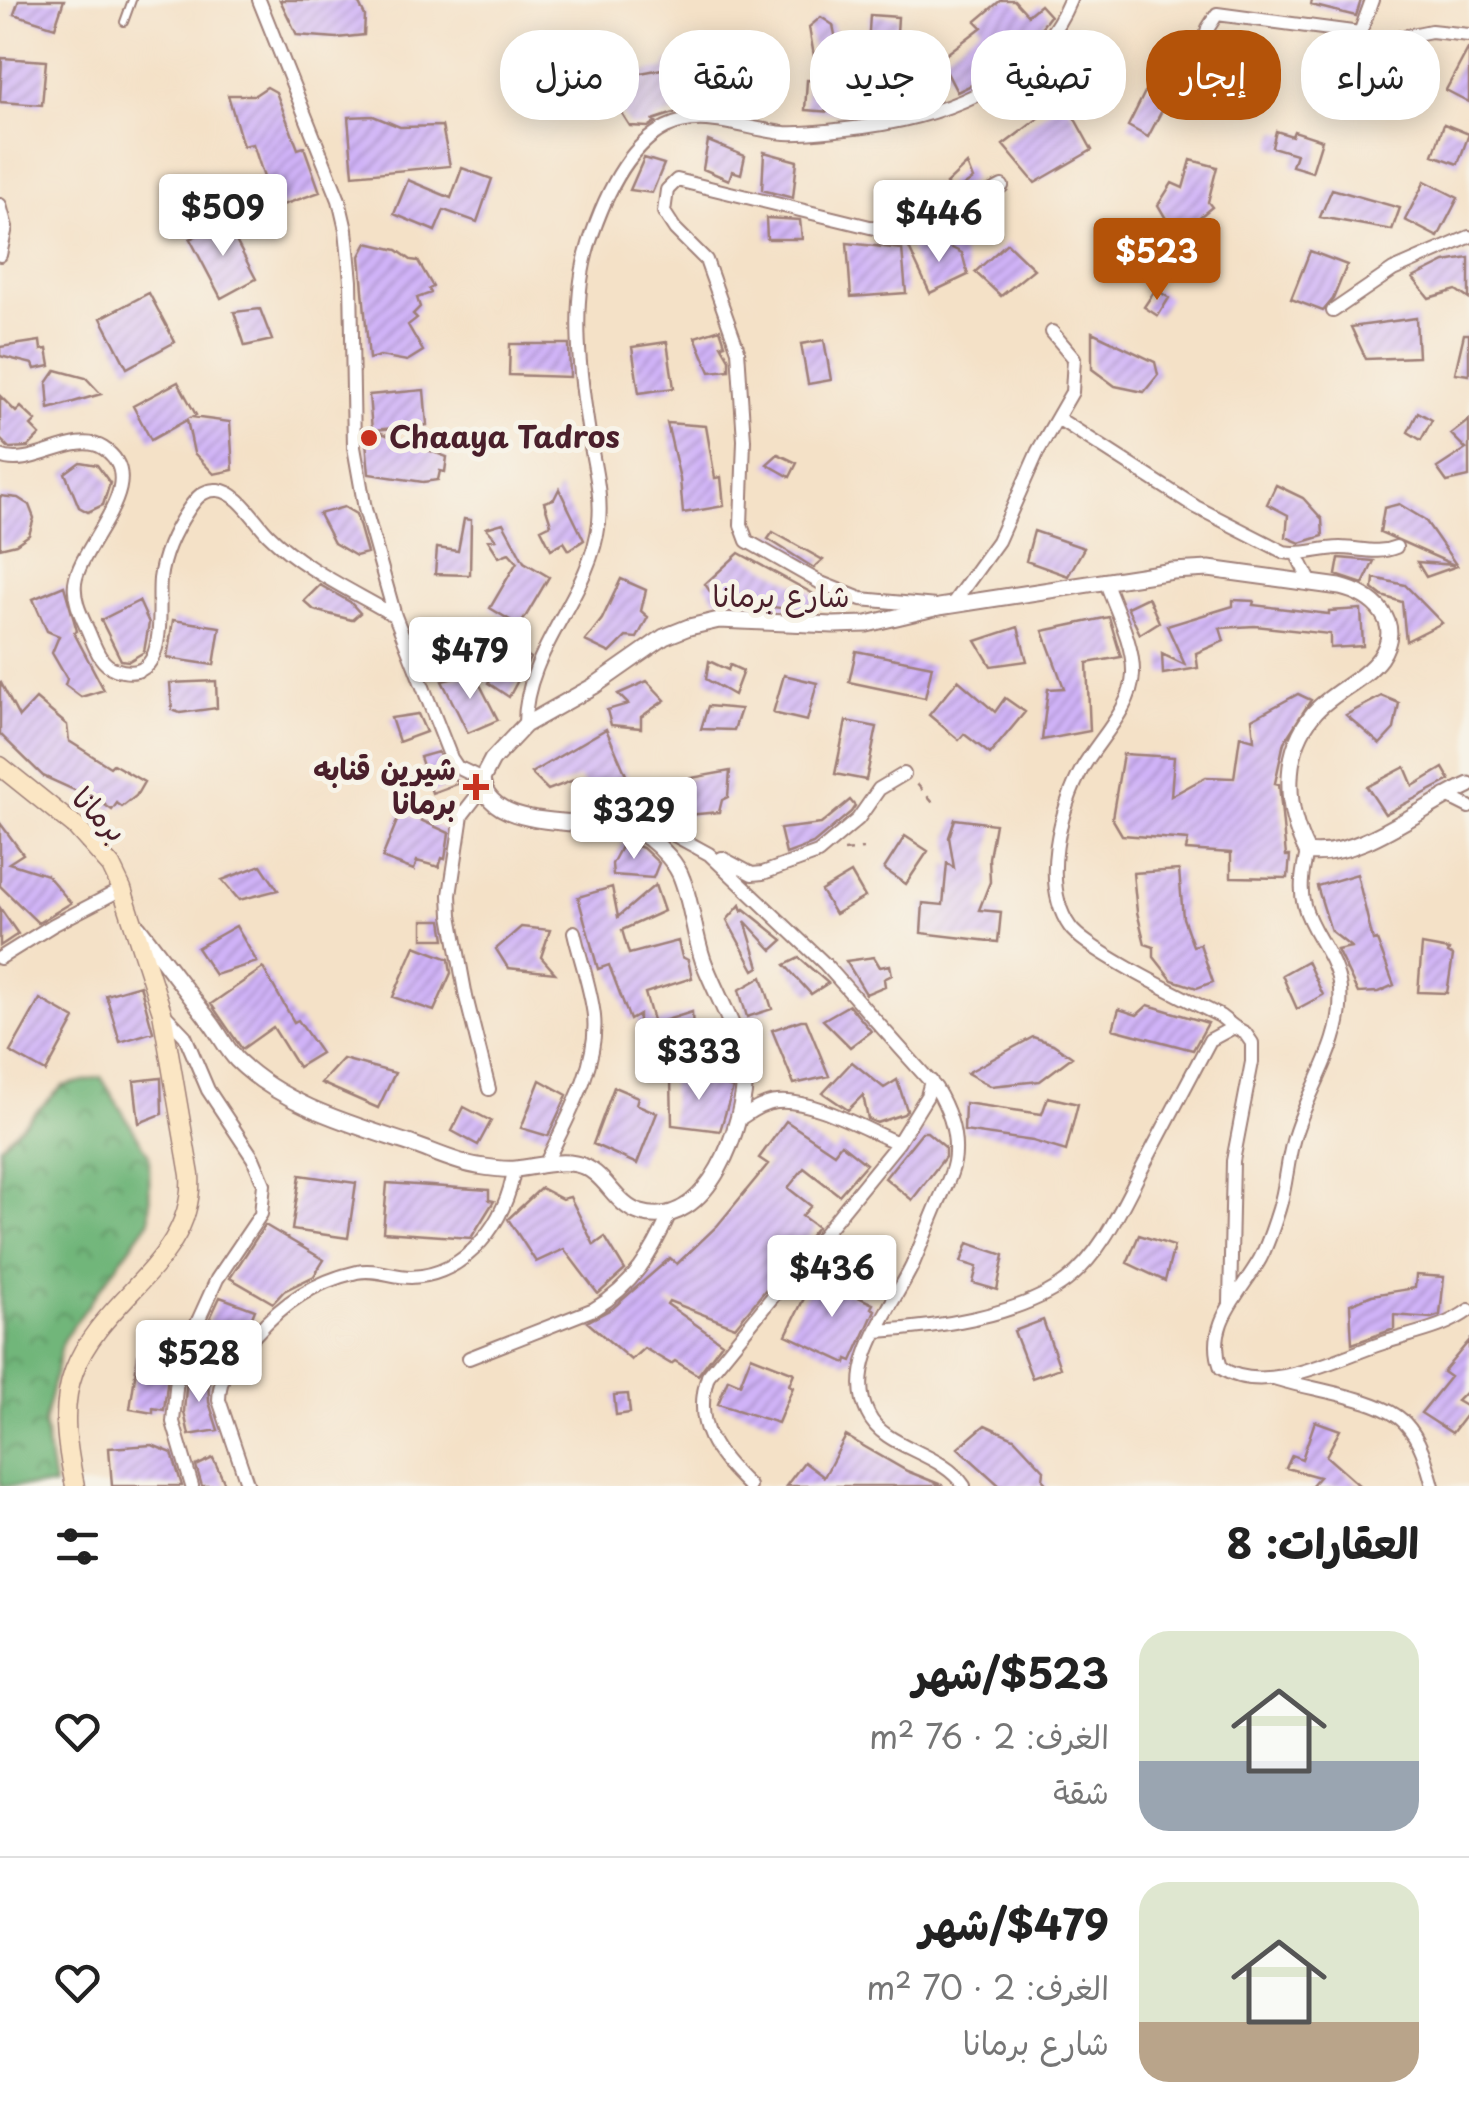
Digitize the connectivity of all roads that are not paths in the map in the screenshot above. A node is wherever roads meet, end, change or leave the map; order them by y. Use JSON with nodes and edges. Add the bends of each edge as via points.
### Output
{"nodes":[{"id":1,"x":132,"y":0,"type":"edge"},
{"id":2,"x":259,"y":0,"type":"edge"},
{"id":3,"x":1070,"y":0,"type":"edge"},
{"id":4,"x":1372,"y":0,"type":"edge"},
{"id":5,"x":124,"y":22,"type":"dead end"},
{"id":6,"x":1207,"y":30,"type":"edge"},
{"id":7,"x":1331,"y":30,"type":"edge"},
{"id":8,"x":1361,"y":30,"type":"edge"},
{"id":9,"x":1440,"y":32,"type":"edge"},
{"id":10,"x":1469,"y":35,"type":"edge"},
{"id":11,"x":1002,"y":186,"type":"dead end"},
{"id":12,"x":0,"y":206,"type":"edge"},
{"id":13,"x":1469,"y":237,"type":"edge"},
{"id":14,"x":0,"y":254,"type":"edge"},
{"id":15,"x":1333,"y":311,"type":"dead end"},
{"id":16,"x":1052,"y":332,"type":"dead end"},
{"id":17,"x":1058,"y":420,"type":"junction"},
{"id":18,"x":0,"y":456,"type":"edge"},
{"id":19,"x":1396,"y":547,"type":"dead end"},
{"id":20,"x":1297,"y":554,"type":"junction"},
{"id":21,"x":1105,"y":580,"type":"junction"},
{"id":22,"x":1312,"y":583,"type":"junction"},
{"id":23,"x":945,"y":606,"type":"junction"},
{"id":24,"x":396,"y":616,"type":"junction"},
{"id":25,"x":524,"y":725,"type":"junction"},
{"id":26,"x":0,"y":766,"type":"edge"},
{"id":27,"x":904,"y":774,"type":"road end"},
{"id":28,"x":482,"y":783,"type":"junction"},
{"id":29,"x":1469,"y":784,"type":"edge"},
{"id":30,"x":1445,"y":796,"type":"junction"},
{"id":31,"x":1469,"y":807,"type":"edge"},
{"id":32,"x":625,"y":827,"type":"junction"},
{"id":33,"x":665,"y":830,"type":"junction"},
{"id":34,"x":1306,"y":852,"type":"junction"},
{"id":35,"x":122,"y":889,"type":"junction"},
{"id":36,"x":134,"y":922,"type":"junction"},
{"id":37,"x":574,"y":932,"type":"dead end"},
{"id":38,"x":0,"y":958,"type":"edge"},
{"id":39,"x":162,"y":1012,"type":"junction"},
{"id":40,"x":1234,"y":1027,"type":"junction"},
{"id":41,"x":931,"y":1082,"type":"junction"},
{"id":42,"x":490,"y":1090,"type":"dead end"},
{"id":43,"x":740,"y":1118,"type":"junction"},
{"id":44,"x":898,"y":1142,"type":"junction"},
{"id":45,"x":546,"y":1163,"type":"junction"},
{"id":46,"x":514,"y":1169,"type":"junction"},
{"id":47,"x":670,"y":1213,"type":"junction"},
{"id":48,"x":1230,"y":1304,"type":"junction"},
{"id":49,"x":1466,"y":1317,"type":"edge"},
{"id":50,"x":877,"y":1331,"type":"junction"},
{"id":51,"x":469,"y":1358,"type":"dead end"},
{"id":52,"x":1272,"y":1377,"type":"junction"},
{"id":53,"x":75,"y":1486,"type":"edge"},
{"id":54,"x":192,"y":1486,"type":"edge"},
{"id":55,"x":248,"y":1486,"type":"edge"},
{"id":56,"x":749,"y":1486,"type":"edge"},
{"id":57,"x":964,"y":1486,"type":"edge"},
{"id":58,"x":1433,"y":1486,"type":"edge"}],
"edges":[{"from":1,"to":5,"type":"lane"},
{"from":2,"to":24,"type":"street","via":[[346,230],[354,446]]},
{"from":3,"to":25,"type":"street","via":[[1019,68],[954,106],[876,126],[803,133],[693,120],[650,137],[625,166],[589,244],[582,277],[580,364],[599,490],[598,528],[584,575],[529,684]]},
{"from":4,"to":8,"type":"street"},
{"from":6,"to":7,"type":"street","via":[[1217,14]]},
{"from":9,"to":10,"type":"street"},
{"from":11,"to":23,"type":"street","via":[[927,224],[874,228],[678,180],[666,190],[664,212],[706,260],[738,350],[741,525],[747,541],[861,600]]},
{"from":12,"to":14,"type":"street","via":[[6,227]]},
{"from":13,"to":15,"type":"street","via":[[1393,270]]},
{"from":16,"to":17,"type":"street","via":[[1074,358],[1076,374]]},
{"from":17,"to":20,"type":"street","via":[[1196,507]]},
{"from":17,"to":23,"type":"street","via":[[998,541]]},
{"from":18,"to":24,"type":"street","via":[[16,460],[90,443],[116,463],[118,500],[81,563],[75,594],[99,656],[120,671],[144,666],[154,656],[166,553],[191,505],[214,490],[228,492],[299,560]]},
{"from":19,"to":20,"type":"street"},
{"from":20,"to":22,"type":"street"},
{"from":21,"to":22,"type":"street","name":"شارع برمانا","via":[[1210,569]]},
{"from":21,"to":23,"type":"street","name":"شارع برمانا"},
{"from":21,"to":40,"type":"street","via":[[1133,674],[1128,697],[1065,806],[1056,879],[1061,910],[1090,946]]},
{"from":22,"to":34,"type":"street","name":"شارع برمانا","via":[[1358,592],[1379,605],[1390,627],[1379,659],[1315,712],[1298,740],[1289,796]]},
{"from":23,"to":25,"type":"street","name":"شارع برمانا","via":[[866,624],[704,622],[664,637]]},
{"from":24,"to":28,"type":"street","via":[[451,758]]},
{"from":25,"to":28,"type":"street","name":"شارع برمانا","via":[[492,760]]},
{"from":26,"to":35,"type":"main road","name":"برمانا","via":[[76,827]]},
{"from":27,"to":33,"type":"street","via":[[879,788],[826,849],[763,874],[738,869],[682,828]]},
{"from":28,"to":32,"type":"street","via":[[496,804],[513,812]]},
{"from":28,"to":42,"type":"street","via":[[462,814],[450,895],[466,998]]},
{"from":29,"to":30,"type":"street"},
{"from":30,"to":31,"type":"street"},
{"from":30,"to":34,"type":"street","via":[[1377,836],[1320,854]]},
{"from":32,"to":33,"type":"street"},
{"from":32,"to":43,"type":"street","via":[[649,838],[682,877],[702,957],[742,1052]]},
{"from":33,"to":41,"type":"street","via":[[709,854],[825,964]]},
{"from":34,"to":48,"type":"street","via":[[1304,908],[1340,989],[1337,1020],[1293,1139],[1280,1207],[1261,1257]]},
{"from":35,"to":36,"type":"main road","name":"برمانا"},
{"from":35,"to":38,"type":"street"},
{"from":36,"to":39,"type":"main road","name":"برمانا"},
{"from":36,"to":46,"type":"street","via":[[237,1060],[276,1089],[333,1117],[474,1166]]},
{"from":37,"to":45,"type":"street","via":[[594,1017],[592,1044]]},
{"from":39,"to":53,"type":"main road","name":"برمانا","via":[[191,1196],[159,1262],[87,1342],[72,1374],[64,1418]]},
{"from":39,"to":54,"type":"street","via":[[185,1036],[208,1090],[264,1184],[261,1214],[217,1279],[178,1365],[173,1422]]},
{"from":40,"to":48,"type":"street","via":[[1252,1043],[1252,1062],[1233,1160]]},
{"from":40,"to":50,"type":"street","via":[[1210,1040],[1110,1228],[1079,1270],[1043,1295],[986,1314]]},
{"from":41,"to":44,"type":"street"},
{"from":41,"to":50,"type":"street","via":[[954,1126],[955,1160]]},
{"from":43,"to":44,"type":"street","via":[[768,1104],[798,1103]]},
{"from":43,"to":47,"type":"street","via":[[706,1186]]},
{"from":44,"to":56,"type":"street","via":[[708,1376],[701,1414],[726,1463]]},
{"from":45,"to":46,"type":"street"},
{"from":45,"to":47,"type":"street","via":[[591,1170],[641,1213]]},
{"from":46,"to":55,"type":"street","via":[[499,1218],[463,1257],[429,1274],[361,1271],[307,1289],[233,1359],[219,1400]]},
{"from":47,"to":51,"type":"street","via":[[653,1252],[612,1298]]},
{"from":48,"to":52,"type":"street","via":[[1216,1340],[1222,1368],[1240,1377]]},
{"from":49,"to":52,"type":"street"},
{"from":50,"to":57,"type":"street","via":[[862,1383],[866,1412],[882,1431],[948,1468]]},
{"from":52,"to":58,"type":"street","via":[[1398,1416],[1417,1440]]}]}
